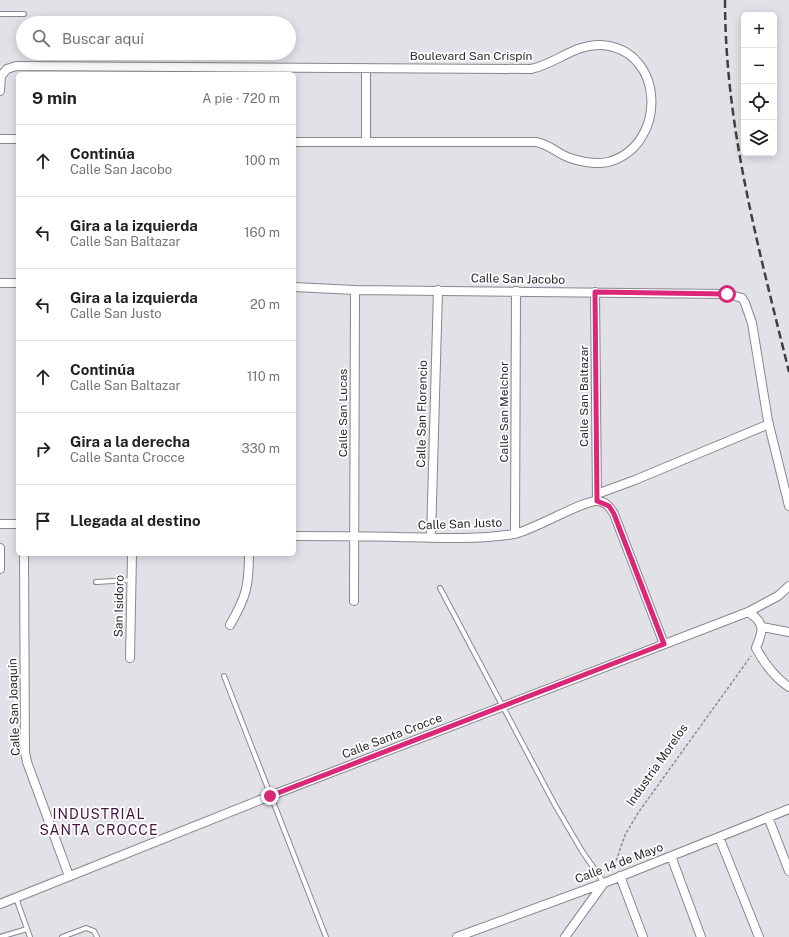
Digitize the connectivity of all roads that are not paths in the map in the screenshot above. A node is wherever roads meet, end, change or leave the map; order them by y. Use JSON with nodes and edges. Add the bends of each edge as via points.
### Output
{"nodes":[{"id":1,"x":0,"y":14,"type":"edge"},
{"id":2,"x":24,"y":14,"type":"dead end"},
{"id":3,"x":366,"y":68,"type":"junction"},
{"id":4,"x":0,"y":76,"type":"edge"},
{"id":5,"x":0,"y":91,"type":"edge"},
{"id":6,"x":0,"y":139,"type":"edge"},
{"id":7,"x":16,"y":139,"type":"edge"},
{"id":8,"x":296,"y":142,"type":"edge"},
{"id":9,"x":366,"y":142,"type":"junction"},
{"id":10,"x":0,"y":283,"type":"edge"},
{"id":11,"x":16,"y":284,"type":"edge"},
{"id":12,"x":296,"y":287,"type":"edge"},
{"id":13,"x":355,"y":290,"type":"junction"},
{"id":14,"x":438,"y":290,"type":"junction"},
{"id":15,"x":516,"y":291,"type":"junction"},
{"id":16,"x":595,"y":292,"type":"junction"},
{"id":17,"x":769,"y":424,"type":"junction"},
{"id":18,"x":597,"y":497,"type":"junction"},
{"id":19,"x":789,"y":506,"type":"edge"},
{"id":20,"x":0,"y":524,"type":"edge"},
{"id":21,"x":16,"y":524,"type":"edge"},
{"id":22,"x":515,"y":534,"type":"junction"},
{"id":23,"x":296,"y":536,"type":"edge"},
{"id":24,"x":355,"y":537,"type":"junction"},
{"id":25,"x":431,"y":538,"type":"junction"},
{"id":26,"x":0,"y":548,"type":"edge"},
{"id":27,"x":24,"y":556,"type":"edge"},
{"id":28,"x":132,"y":556,"type":"edge"},
{"id":29,"x":249,"y":556,"type":"edge"},
{"id":30,"x":0,"y":569,"type":"edge"},
{"id":31,"x":132,"y":580,"type":"junction"},
{"id":32,"x":96,"y":582,"type":"dead end"},
{"id":33,"x":789,"y":586,"type":"edge"},
{"id":34,"x":440,"y":588,"type":"dead end"},
{"id":35,"x":354,"y":601,"type":"dead end"},
{"id":36,"x":748,"y":612,"type":"junction"},
{"id":37,"x":230,"y":625,"type":"dead end"},
{"id":38,"x":762,"y":626,"type":"junction"},
{"id":39,"x":789,"y":632,"type":"edge"},
{"id":40,"x":664,"y":644,"type":"junction"},
{"id":41,"x":130,"y":658,"type":"dead end"},
{"id":42,"x":224,"y":676,"type":"dead end"},
{"id":43,"x":789,"y":687,"type":"edge"},
{"id":44,"x":503,"y":705,"type":"junction"},
{"id":45,"x":270,"y":796,"type":"junction"},
{"id":46,"x":789,"y":809,"type":"edge"},
{"id":47,"x":768,"y":817,"type":"junction"},
{"id":48,"x":719,"y":837,"type":"junction"},
{"id":49,"x":671,"y":856,"type":"junction"},
{"id":50,"x":789,"y":871,"type":"edge"},
{"id":51,"x":69,"y":876,"type":"junction"},
{"id":52,"x":620,"y":876,"type":"junction"},
{"id":53,"x":604,"y":883,"type":"junction"},
{"id":54,"x":16,"y":898,"type":"junction"},
{"id":55,"x":0,"y":904,"type":"edge"},
{"id":56,"x":27,"y":929,"type":"junction"},
{"id":57,"x":0,"y":936,"type":"edge"},
{"id":58,"x":30,"y":937,"type":"edge"},
{"id":59,"x":62,"y":937,"type":"edge"},
{"id":60,"x":97,"y":937,"type":"edge"},
{"id":61,"x":326,"y":937,"type":"edge"},
{"id":62,"x":457,"y":937,"type":"edge"},
{"id":63,"x":565,"y":937,"type":"edge"},
{"id":64,"x":643,"y":937,"type":"edge"},
{"id":65,"x":701,"y":937,"type":"edge"},
{"id":66,"x":759,"y":937,"type":"edge"}],
"edges":[{"from":1,"to":2,"type":"lane"},
{"from":3,"to":4,"type":"street","name":"Boulevard San Crispín","via":[[16,66]]},
{"from":3,"to":9,"type":"street"},
{"from":3,"to":9,"type":"street","name":"Boulevard San Crispín","via":[[531,69],[542,67],[573,50],[601,45],[618,48],[635,60],[645,73],[652,101],[648,124],[642,138],[631,149],[607,162],[585,162],[564,156],[543,143],[536,142]]},
{"from":4,"to":5,"type":"street","name":"Boulevard San Crispín"},
{"from":6,"to":7,"type":"street"},
{"from":8,"to":9,"type":"street","name":"Boulevard San Crispín"},
{"from":10,"to":11,"type":"street"},
{"from":12,"to":13,"type":"street","name":"Calle San Jacobo"},
{"from":13,"to":14,"type":"street","name":"Calle San Jacobo"},
{"from":13,"to":24,"type":"street","name":"Calle San Lucas"},
{"from":14,"to":15,"type":"street","name":"Calle San Jacobo"},
{"from":14,"to":25,"type":"street","name":"Calle San Florencio"},
{"from":15,"to":16,"type":"street","name":"Calle San Jacobo"},
{"from":15,"to":22,"type":"street","name":"Calle San Melchor"},
{"from":16,"to":17,"type":"street","name":"Calle San Jacobo","via":[[727,294],[742,298],[752,323]]},
{"from":16,"to":18,"type":"street","name":"Calle San Baltazar"},
{"from":17,"to":18,"type":"street","name":"Calle San Justo"},
{"from":17,"to":19,"type":"street"},
{"from":18,"to":22,"type":"street","name":"Calle San Justo","via":[[540,525]]},
{"from":18,"to":40,"type":"street","via":[[609,506],[614,514]]},
{"from":20,"to":21,"type":"street"},
{"from":22,"to":25,"type":"street","name":"Calle San Justo"},
{"from":23,"to":24,"type":"street","name":"Calle San Justo"},
{"from":24,"to":25,"type":"street","name":"Calle San Justo"},
{"from":24,"to":35,"type":"street","name":"Calle San Lucas"},
{"from":26,"to":30,"type":"street"},
{"from":27,"to":51,"type":"street","name":"Calle San Joaquín","via":[[25,752]]},
{"from":28,"to":31,"type":"street","name":"San Isidoro"},
{"from":29,"to":37,"type":"street","via":[[246,594]]},
{"from":31,"to":32,"type":"lane"},
{"from":31,"to":41,"type":"street","name":"San Isidoro"},
{"from":33,"to":36,"type":"street","name":"Calle Santa Crocce","via":[[778,596]]},
{"from":34,"to":44,"type":"lane"},
{"from":36,"to":38,"type":"street","via":[[755,616]]},
{"from":36,"to":40,"type":"street","name":"Calle Santa Crocce"},
{"from":38,"to":39,"type":"street"},
{"from":38,"to":43,"type":"street","via":[[756,648],[768,668]]},
{"from":40,"to":44,"type":"street","name":"Calle Santa Crocce"},
{"from":42,"to":45,"type":"lane"},
{"from":44,"to":45,"type":"street","name":"Calle Santa Crocce"},
{"from":44,"to":53,"type":"lane","via":[[570,830]]},
{"from":45,"to":51,"type":"street","name":"Calle Santa Crocce"},
{"from":45,"to":61,"type":"lane"},
{"from":46,"to":47,"type":"street","name":"Calle 14 de Mayo"},
{"from":47,"to":48,"type":"street","name":"Calle 14 de Mayo"},
{"from":47,"to":50,"type":"street"},
{"from":48,"to":49,"type":"street","name":"Calle 14 de Mayo"},
{"from":48,"to":66,"type":"street"},
{"from":49,"to":52,"type":"street","name":"Calle 14 de Mayo"},
{"from":49,"to":65,"type":"street"},
{"from":51,"to":54,"type":"street","name":"Calle Santa Crocce"},
{"from":52,"to":53,"type":"street","name":"Calle 14 de Mayo"},
{"from":52,"to":64,"type":"street"},
{"from":53,"to":62,"type":"street","name":"Calle 14 de Mayo"},
{"from":53,"to":63,"type":"street"},
{"from":54,"to":55,"type":"street","name":"Calle Santa Crocce"},
{"from":54,"to":56,"type":"lane"},
{"from":56,"to":57,"type":"lane"},
{"from":56,"to":58,"type":"lane"},
{"from":59,"to":60,"type":"lane","via":[[86,928],[94,931]]}]}
